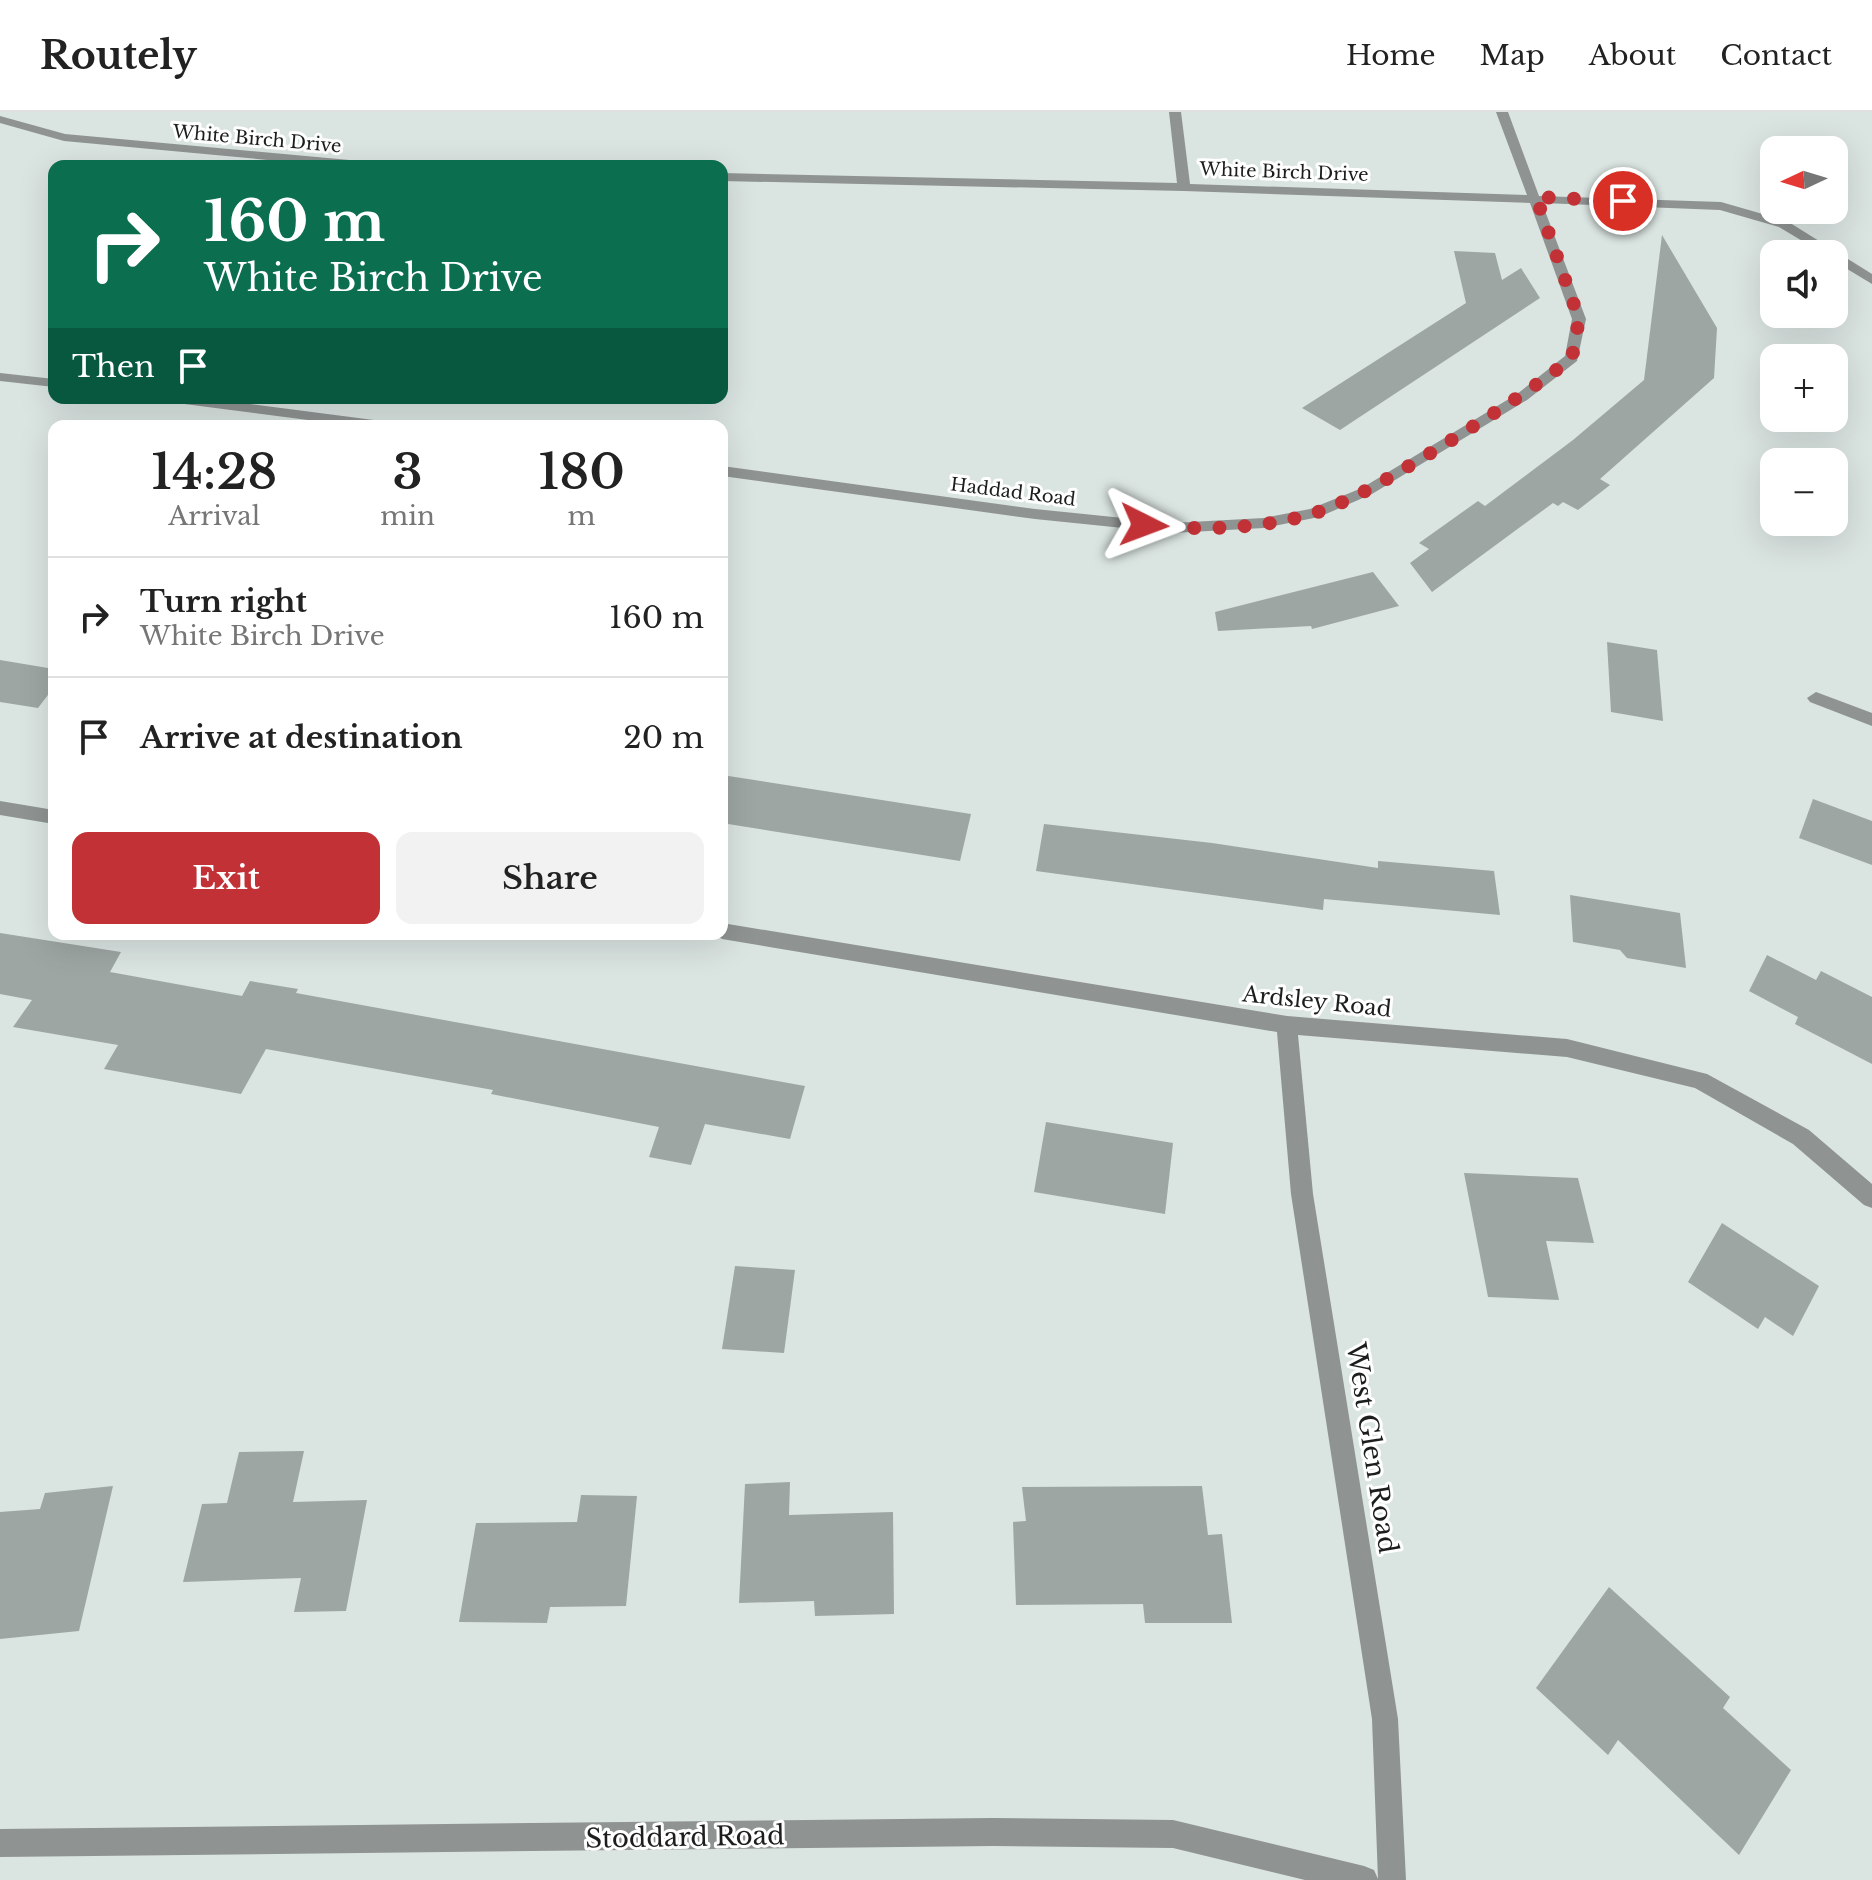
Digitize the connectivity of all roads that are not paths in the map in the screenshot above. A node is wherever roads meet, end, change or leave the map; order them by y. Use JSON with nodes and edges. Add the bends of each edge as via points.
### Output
{"nodes":[{"id":1,"x":1175,"y":112,"type":"edge"},
{"id":2,"x":1502,"y":112,"type":"edge"},
{"id":3,"x":0,"y":119,"type":"edge"},
{"id":4,"x":307,"y":160,"type":"edge"},
{"id":5,"x":728,"y":177,"type":"edge"},
{"id":6,"x":1184,"y":187,"type":"junction"},
{"id":7,"x":1536,"y":197,"type":"junction"},
{"id":8,"x":1810,"y":240,"type":"edge"},
{"id":9,"x":1848,"y":264,"type":"edge"},
{"id":10,"x":1872,"y":280,"type":"edge"},
{"id":11,"x":0,"y":377,"type":"edge"},
{"id":12,"x":48,"y":382,"type":"edge"},
{"id":13,"x":216,"y":404,"type":"edge"},
{"id":14,"x":342,"y":420,"type":"edge"},
{"id":15,"x":728,"y":472,"type":"edge"},
{"id":16,"x":1816,"y":698,"type":"dead end"},
{"id":17,"x":1872,"y":720,"type":"edge"},
{"id":18,"x":0,"y":808,"type":"edge"},
{"id":19,"x":48,"y":816,"type":"edge"},
{"id":20,"x":728,"y":932,"type":"edge"},
{"id":21,"x":1287,"y":1025,"type":"junction"},
{"id":22,"x":1872,"y":1198,"type":"edge"},
{"id":23,"x":0,"y":1843,"type":"edge"},
{"id":24,"x":1364,"y":1880,"type":"edge"},
{"id":25,"x":1392,"y":1880,"type":"edge"}],
"edges":[{"from":1,"to":6,"type":"street"},
{"from":2,"to":7,"type":"street","name":"Haddad Road"},
{"from":3,"to":4,"type":"street","name":"White Birch Drive","via":[[64,137]]},
{"from":5,"to":6,"type":"street","name":"White Birch Drive"},
{"from":6,"to":7,"type":"street","name":"White Birch Drive"},
{"from":7,"to":8,"type":"street","name":"White Birch Drive","via":[[1721,206],[1783,224]]},
{"from":7,"to":15,"type":"street","name":"Haddad Road","via":[[1579,319],[1572,358],[1522,397],[1380,483],[1314,513],[1264,523],[1172,528]]},
{"from":9,"to":10,"type":"street","name":"White Birch Drive"},
{"from":11,"to":12,"type":"street"},
{"from":13,"to":14,"type":"street"},
{"from":16,"to":17,"type":"street"},
{"from":18,"to":19,"type":"street"},
{"from":20,"to":21,"type":"street","name":"Ardsley Road"},
{"from":21,"to":22,"type":"street","name":"Ardsley Road","via":[[1567,1048],[1700,1080],[1801,1137]]},
{"from":21,"to":25,"type":"street","name":"West Glen Road","via":[[1302,1194],[1385,1719]]},
{"from":23,"to":24,"type":"street","name":"Stoddard Road","via":[[1173,1834]]}]}
